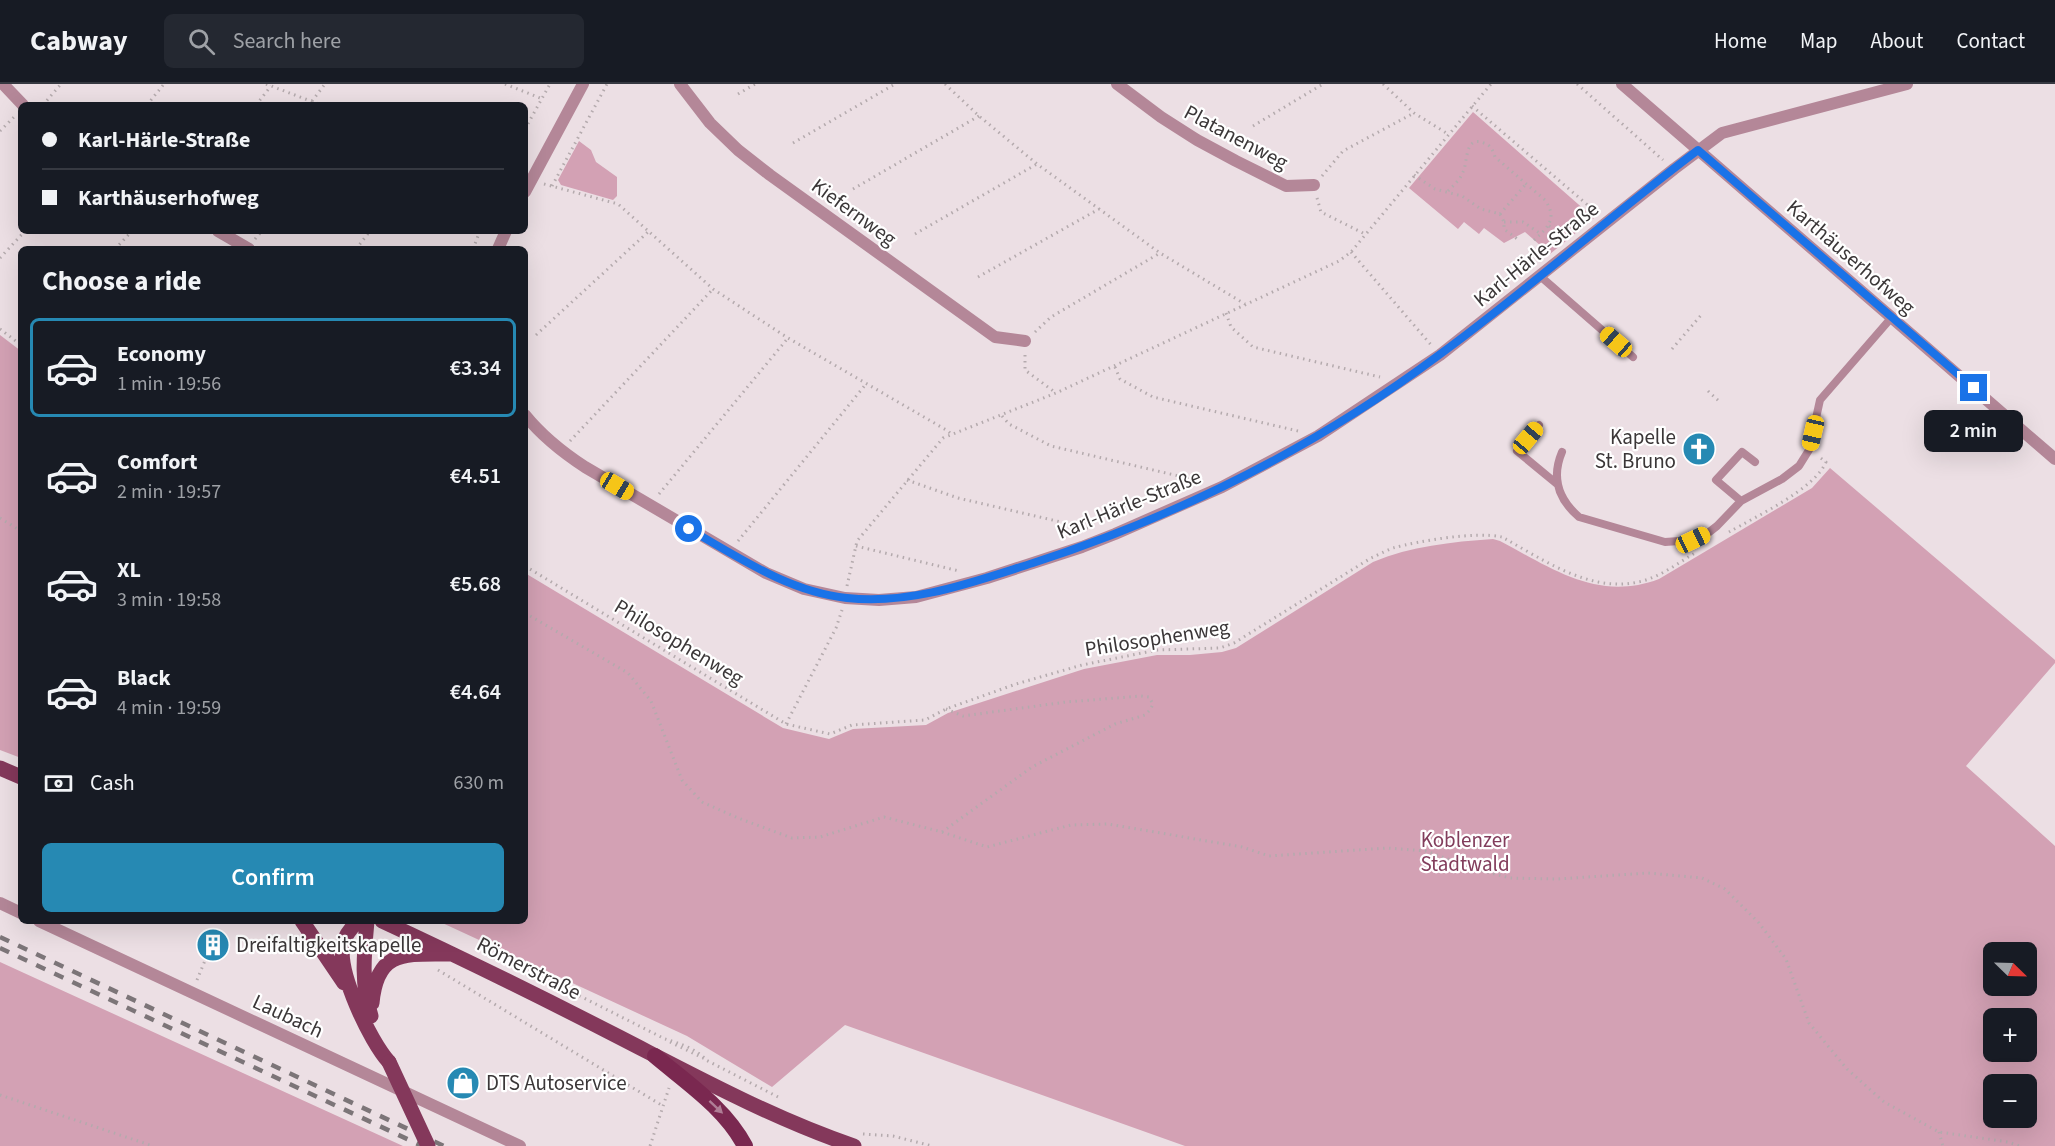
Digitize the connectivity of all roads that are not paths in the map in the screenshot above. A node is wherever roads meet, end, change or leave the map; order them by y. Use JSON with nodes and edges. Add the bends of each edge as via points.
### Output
{"nodes":[{"id":1,"x":3,"y":84,"type":"edge"},
{"id":2,"x":583,"y":84,"type":"edge"},
{"id":3,"x":680,"y":84,"type":"edge"},
{"id":4,"x":1117,"y":84,"type":"edge"},
{"id":5,"x":1622,"y":84,"type":"edge"},
{"id":6,"x":1906,"y":84,"type":"edge"},
{"id":7,"x":20,"y":102,"type":"edge"},
{"id":8,"x":1698,"y":150,"type":"junction"},
{"id":9,"x":1314,"y":185,"type":"road end"},
{"id":10,"x":528,"y":187,"type":"edge"},
{"id":11,"x":223,"y":234,"type":"edge"},
{"id":12,"x":244,"y":246,"type":"edge"},
{"id":13,"x":1540,"y":276,"type":"junction"},
{"id":14,"x":1892,"y":317,"type":"junction"},
{"id":15,"x":1025,"y":341,"type":"road end"},
{"id":16,"x":1633,"y":357,"type":"dead end"},
{"id":17,"x":528,"y":419,"type":"edge"},
{"id":18,"x":1539,"y":425,"type":"dead end"},
{"id":19,"x":1562,"y":452,"type":"dead end"},
{"id":20,"x":2055,"y":459,"type":"edge"},
{"id":21,"x":1755,"y":462,"type":"dead end"},
{"id":22,"x":1557,"y":484,"type":"junction"},
{"id":23,"x":1741,"y":501,"type":"junction"},
{"id":24,"x":0,"y":768,"type":"edge"},
{"id":25,"x":18,"y":776,"type":"edge"},
{"id":26,"x":0,"y":903,"type":"edge"},
{"id":27,"x":18,"y":912,"type":"edge"},
{"id":28,"x":45,"y":924,"type":"edge"},
{"id":29,"x":304,"y":924,"type":"edge"},
{"id":30,"x":355,"y":924,"type":"edge"},
{"id":31,"x":367,"y":924,"type":"edge"},
{"id":32,"x":389,"y":924,"type":"edge"},
{"id":33,"x":454,"y":954,"type":"junction"},
{"id":34,"x":351,"y":989,"type":"junction"},
{"id":35,"x":371,"y":1016,"type":"junction"},
{"id":36,"x":655,"y":1056,"type":"junction"},
{"id":37,"x":389,"y":1062,"type":"junction"},
{"id":38,"x":855,"y":1139,"type":"edge"},
{"id":39,"x":743,"y":1142,"type":"edge"},
{"id":40,"x":428,"y":1146,"type":"edge"},
{"id":41,"x":520,"y":1146,"type":"edge"}],
"edges":[{"from":1,"to":7,"type":"street"},
{"from":2,"to":10,"type":"street"},
{"from":3,"to":15,"type":"street","name":"Kiefernweg","via":[[710,123],[770,175],[995,337]]},
{"from":4,"to":9,"type":"street","name":"Platanenweg","via":[[1179,129],[1236,161],[1286,186]]},
{"from":5,"to":8,"type":"street","name":"Karthäuserhofweg"},
{"from":6,"to":8,"type":"street","name":"Karl-Härle-Straße","via":[[1722,134]]},
{"from":8,"to":13,"type":"street","name":"Karl-Härle-Straße"},
{"from":8,"to":14,"type":"street","name":"Karthäuserhofweg"},
{"from":11,"to":12,"type":"street"},
{"from":13,"to":16,"type":"lane"},
{"from":13,"to":17,"type":"street","name":"Karl-Härle-Straße","via":[[1401,382],[1318,436],[1222,487],[1082,547],[916,597],[845,598],[804,589],[766,573],[560,451]]},
{"from":14,"to":20,"type":"street","name":"Karthäuserhofweg"},
{"from":14,"to":23,"type":"lane","via":[[1820,400],[1809,450],[1799,466]]},
{"from":18,"to":22,"type":"lane","via":[[1518,451]]},
{"from":19,"to":22,"type":"lane"},
{"from":21,"to":23,"type":"lane","via":[[1742,452],[1716,480]]},
{"from":22,"to":23,"type":"lane","via":[[1563,500],[1579,517],[1665,542],[1693,540],[1708,533]]},
{"from":24,"to":25,"type":"main road"},
{"from":26,"to":27,"type":"street"},
{"from":28,"to":41,"type":"street","name":"Laubach"},
{"from":29,"to":34,"type":"main road"},
{"from":30,"to":34,"type":"main road","via":[[343,944],[343,964]]},
{"from":31,"to":35,"type":"main road","via":[[363,979]]},
{"from":32,"to":33,"type":"main road","name":"Römerstraße"},
{"from":33,"to":35,"type":"main road","via":[[411,955],[389,962],[375,982]]},
{"from":33,"to":36,"type":"main road","name":"Römerstraße"},
{"from":34,"to":37,"type":"main road","via":[[377,1047]]},
{"from":35,"to":37,"type":"main road"},
{"from":36,"to":38,"type":"main road","name":"Römerstraße","via":[[777,1115]]},
{"from":36,"to":39,"type":"highway","one_way":true,"via":[[720,1111]]},
{"from":37,"to":40,"type":"main road","bridge":true}]}
